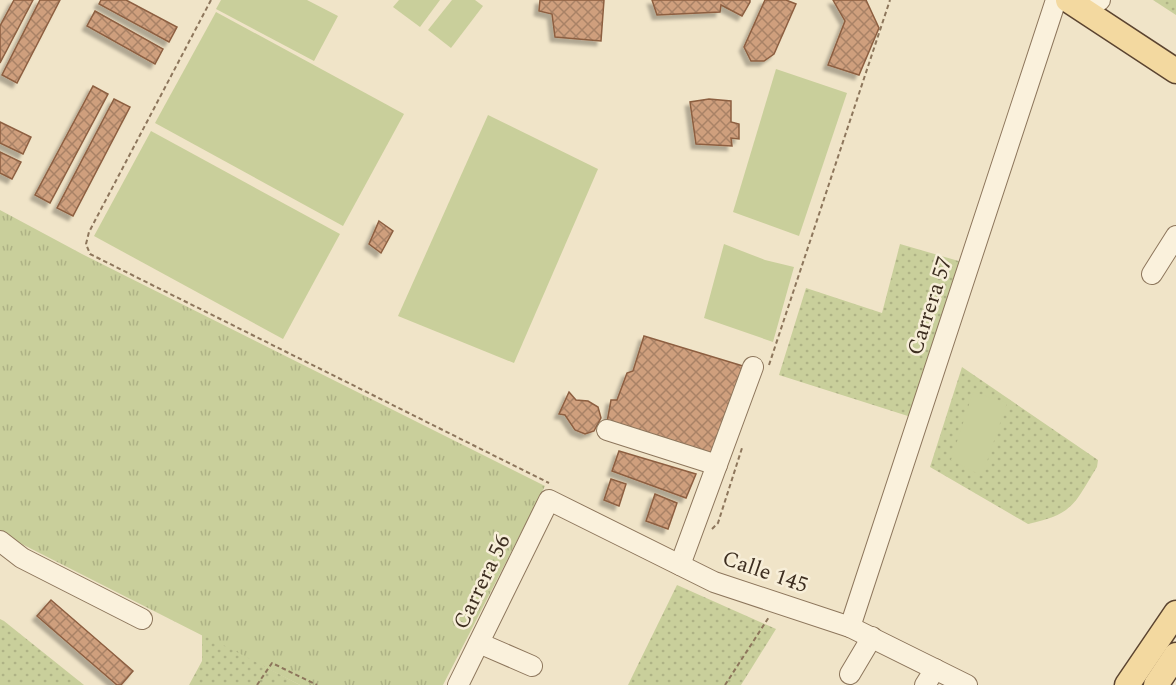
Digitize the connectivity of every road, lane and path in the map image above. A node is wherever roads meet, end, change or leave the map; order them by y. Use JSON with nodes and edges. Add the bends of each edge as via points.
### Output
{"nodes":[{"id":1,"x":211,"y":0,"type":"edge"},
{"id":2,"x":890,"y":0,"type":"edge"},
{"id":3,"x":1056,"y":0,"type":"edge"},
{"id":4,"x":1068,"y":0,"type":"edge"},
{"id":5,"x":1099,"y":0,"type":"edge"},
{"id":6,"x":1176,"y":54,"type":"edge"},
{"id":7,"x":1176,"y":71,"type":"edge"},
{"id":8,"x":1176,"y":236,"type":"edge"},
{"id":9,"x":1152,"y":273,"type":"dead end"},
{"id":10,"x":760,"y":371,"type":"joint"},
{"id":11,"x":607,"y":430,"type":"dead end"},
{"id":12,"x":744,"y":443,"type":"dead end"},
{"id":13,"x":717,"y":465,"type":"junction"},
{"id":14,"x":549,"y":492,"type":"junction"},
{"id":15,"x":1,"y":541,"type":"edge"},
{"id":16,"x":687,"y":545,"type":"junction"},
{"id":17,"x":680,"y":565,"type":"junction"},
{"id":18,"x":778,"y":603,"type":"junction"},
{"id":19,"x":1176,"y":612,"type":"edge"},
{"id":20,"x":142,"y":619,"type":"dead end"},
{"id":21,"x":850,"y":627,"type":"junction"},
{"id":22,"x":872,"y":637,"type":"junction"},
{"id":23,"x":478,"y":643,"type":"junction"},
{"id":24,"x":1176,"y":655,"type":"edge"},
{"id":25,"x":532,"y":666,"type":"dead end"},
{"id":26,"x":850,"y":674,"type":"dead end"},
{"id":27,"x":930,"y":677,"type":"edge"},
{"id":28,"x":257,"y":685,"type":"edge"},
{"id":29,"x":317,"y":685,"type":"edge"},
{"id":30,"x":458,"y":685,"type":"edge"},
{"id":31,"x":725,"y":685,"type":"edge"},
{"id":32,"x":967,"y":685,"type":"edge"},
{"id":33,"x":1127,"y":685,"type":"edge"},
{"id":34,"x":1156,"y":685,"type":"edge"}],
"edges":[{"from":1,"to":14,"type":"path","via":[[89,232],[86,244],[90,254]]},
{"from":2,"to":10,"type":"path"},
{"from":3,"to":21,"type":"street","name":"Carrera 57"},
{"from":4,"to":7,"type":"main road"},
{"from":5,"to":6,"type":"main road"},
{"from":8,"to":9,"type":"street"},
{"from":10,"to":13,"type":"street"},
{"from":11,"to":13,"type":"street"},
{"from":12,"to":16,"type":"path","via":[[717,523],[703,539]]},
{"from":13,"to":16,"type":"street"},
{"from":14,"to":17,"type":"street","name":"Calle 145"},
{"from":14,"to":23,"type":"street","name":"Carrera 56"},
{"from":15,"to":20,"type":"street","via":[[22,558]]},
{"from":16,"to":17,"type":"street"},
{"from":17,"to":18,"type":"street","name":"Calle 145","via":[[714,582]]},
{"from":18,"to":21,"type":"street","name":"Calle 145"},
{"from":18,"to":31,"type":"path"},
{"from":19,"to":33,"type":"main road"},
{"from":21,"to":22,"type":"street","name":"Calle 145"},
{"from":22,"to":26,"type":"street"},
{"from":22,"to":27,"type":"street","name":"Calle 145"},
{"from":23,"to":25,"type":"street"},
{"from":23,"to":30,"type":"street","name":"Carrera 56"},
{"from":24,"to":34,"type":"main road"},
{"from":27,"to":32,"type":"street","name":"Calle 145"},
{"from":28,"to":29,"type":"path","via":[[272,663]]}]}
